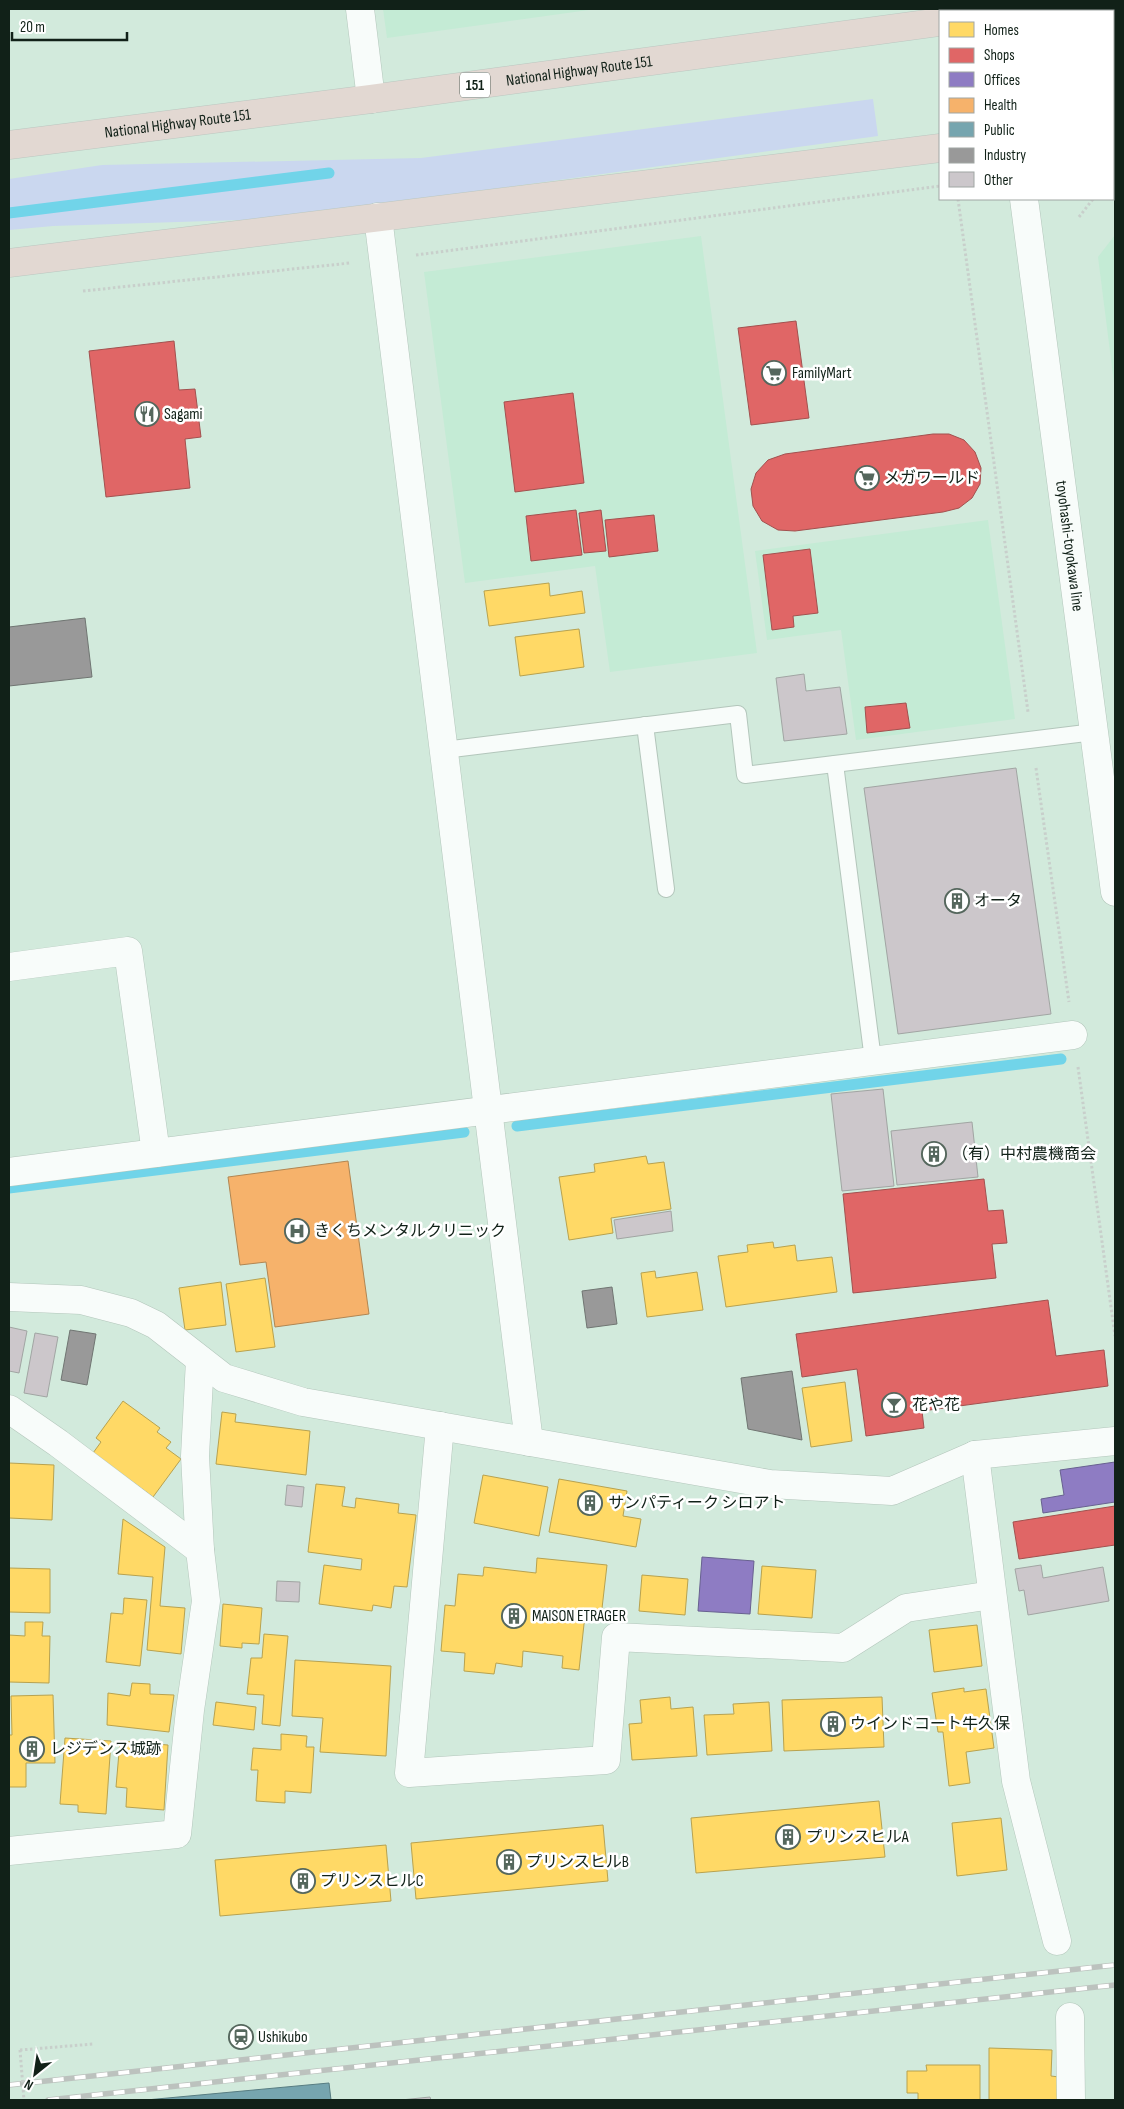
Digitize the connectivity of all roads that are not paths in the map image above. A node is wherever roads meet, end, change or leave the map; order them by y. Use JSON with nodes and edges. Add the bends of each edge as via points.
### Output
{"nodes":[{"id":1,"x":360,"y":9,"type":"edge"},
{"id":2,"x":939,"y":22,"type":"edge"},
{"id":3,"x":370,"y":99,"type":"junction"},
{"id":4,"x":9,"y":145,"type":"edge"},
{"id":5,"x":939,"y":148,"type":"edge"},
{"id":6,"x":1024,"y":200,"type":"edge"},
{"id":7,"x":378,"y":217,"type":"junction"},
{"id":8,"x":9,"y":263,"type":"edge"},
{"id":9,"x":645,"y":726,"type":"junction"},
{"id":10,"x":1094,"y":732,"type":"junction"},
{"id":11,"x":444,"y":750,"type":"junction"},
{"id":12,"x":835,"y":764,"type":"junction"},
{"id":13,"x":666,"y":888,"type":"dead end"},
{"id":14,"x":1115,"y":892,"type":"edge"},
{"id":15,"x":9,"y":967,"type":"edge"},
{"id":16,"x":1073,"y":1035,"type":"dead end"},
{"id":17,"x":873,"y":1060,"type":"junction"},
{"id":18,"x":488,"y":1110,"type":"junction"},
{"id":19,"x":156,"y":1153,"type":"junction"},
{"id":20,"x":9,"y":1172,"type":"edge"},
{"id":21,"x":9,"y":1297,"type":"edge"},
{"id":22,"x":200,"y":1360,"type":"junction"},
{"id":23,"x":9,"y":1410,"type":"edge"},
{"id":24,"x":440,"y":1426,"type":"junction"},
{"id":25,"x":1115,"y":1441,"type":"edge"},
{"id":26,"x":529,"y":1442,"type":"junction"},
{"id":27,"x":975,"y":1455,"type":"junction"},
{"id":28,"x":200,"y":1550,"type":"junction"},
{"id":29,"x":992,"y":1595,"type":"junction"},
{"id":30,"x":9,"y":1851,"type":"edge"},
{"id":31,"x":1056,"y":1941,"type":"dead end"},
{"id":32,"x":1070,"y":2017,"type":"dead end"},
{"id":33,"x":1071,"y":2100,"type":"edge"}],
"edges":[{"from":1,"to":3,"type":"street"},
{"from":2,"to":3,"type":"highway","name":"National Highway Route 151","number":"151"},
{"from":3,"to":4,"type":"highway","name":"National Highway Route 151","number":"151"},
{"from":5,"to":7,"type":"highway"},
{"from":6,"to":10,"type":"street","name":"toyohashi-toyokawa line"},
{"from":7,"to":8,"type":"highway"},
{"from":7,"to":11,"type":"street"},
{"from":9,"to":11,"type":"lane"},
{"from":9,"to":12,"type":"lane","via":[[738,714],[745,775]]},
{"from":9,"to":13,"type":"lane"},
{"from":10,"to":12,"type":"lane"},
{"from":10,"to":14,"type":"street","name":"toyohashi-toyokawa line"},
{"from":11,"to":18,"type":"street"},
{"from":12,"to":17,"type":"lane"},
{"from":15,"to":19,"type":"street","via":[[128,952]]},
{"from":16,"to":17,"type":"street"},
{"from":17,"to":18,"type":"street"},
{"from":18,"to":19,"type":"street"},
{"from":18,"to":26,"type":"street"},
{"from":19,"to":20,"type":"street"},
{"from":21,"to":22,"type":"street","via":[[81,1300],[131,1313],[156,1325]]},
{"from":22,"to":24,"type":"street","via":[[224,1378],[303,1402]]},
{"from":22,"to":28,"type":"street","via":[[195,1456]]},
{"from":23,"to":28,"type":"street"},
{"from":24,"to":26,"type":"street"},
{"from":24,"to":29,"type":"street","via":[[409,1773],[606,1760],[616,1637],[843,1648],[906,1608]]},
{"from":25,"to":27,"type":"street"},
{"from":26,"to":27,"type":"street","via":[[770,1484],[892,1491]]},
{"from":27,"to":29,"type":"street"},
{"from":28,"to":30,"type":"street","via":[[206,1601],[177,1834]]},
{"from":29,"to":31,"type":"street","via":[[1016,1781]]},
{"from":32,"to":33,"type":"street"}]}
